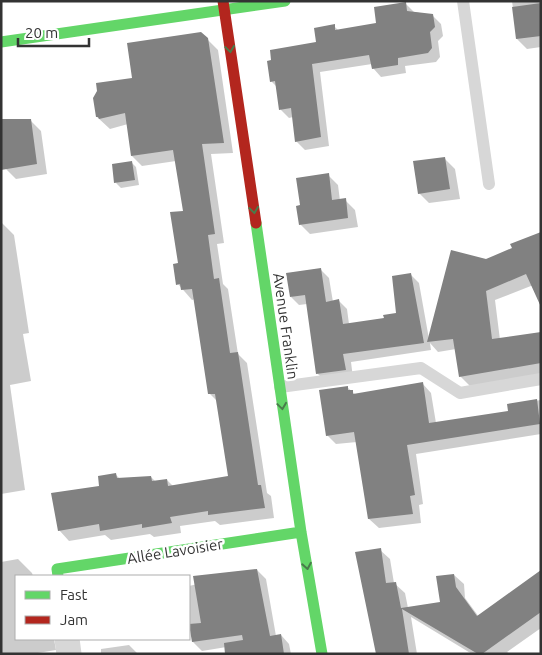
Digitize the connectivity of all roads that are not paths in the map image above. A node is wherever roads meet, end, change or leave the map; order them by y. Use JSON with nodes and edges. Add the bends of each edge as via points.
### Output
{"nodes":[{"id":1,"x":285,"y":1,"type":"edge"},
{"id":2,"x":463,"y":1,"type":"edge"},
{"id":3,"x":224,"y":6,"type":"edge"},
{"id":4,"x":1,"y":42,"type":"edge"},
{"id":5,"x":489,"y":184,"type":"dead end"},
{"id":6,"x":541,"y":379,"type":"edge"},
{"id":7,"x":280,"y":388,"type":"junction"},
{"id":8,"x":301,"y":532,"type":"junction"},
{"id":9,"x":58,"y":575,"type":"edge"},
{"id":10,"x":67,"y":640,"type":"edge"},
{"id":11,"x":69,"y":654,"type":"edge"},
{"id":12,"x":322,"y":654,"type":"edge"}],
"edges":[{"from":1,"to":3,"type":"street"},
{"from":2,"to":5,"type":"lane"},
{"from":3,"to":4,"type":"street"},
{"from":3,"to":7,"type":"street","name":"Avenue Franklin","one_way":true},
{"from":6,"to":7,"type":"lane","via":[[460,393],[421,368]]},
{"from":7,"to":8,"type":"street","name":"Avenue Franklin","one_way":true},
{"from":8,"to":9,"type":"street","name":"Allée Lavoisier","via":[[57,569]]},
{"from":8,"to":12,"type":"street","name":"Avenue Franklin","one_way":true},
{"from":10,"to":11,"type":"street"}]}
